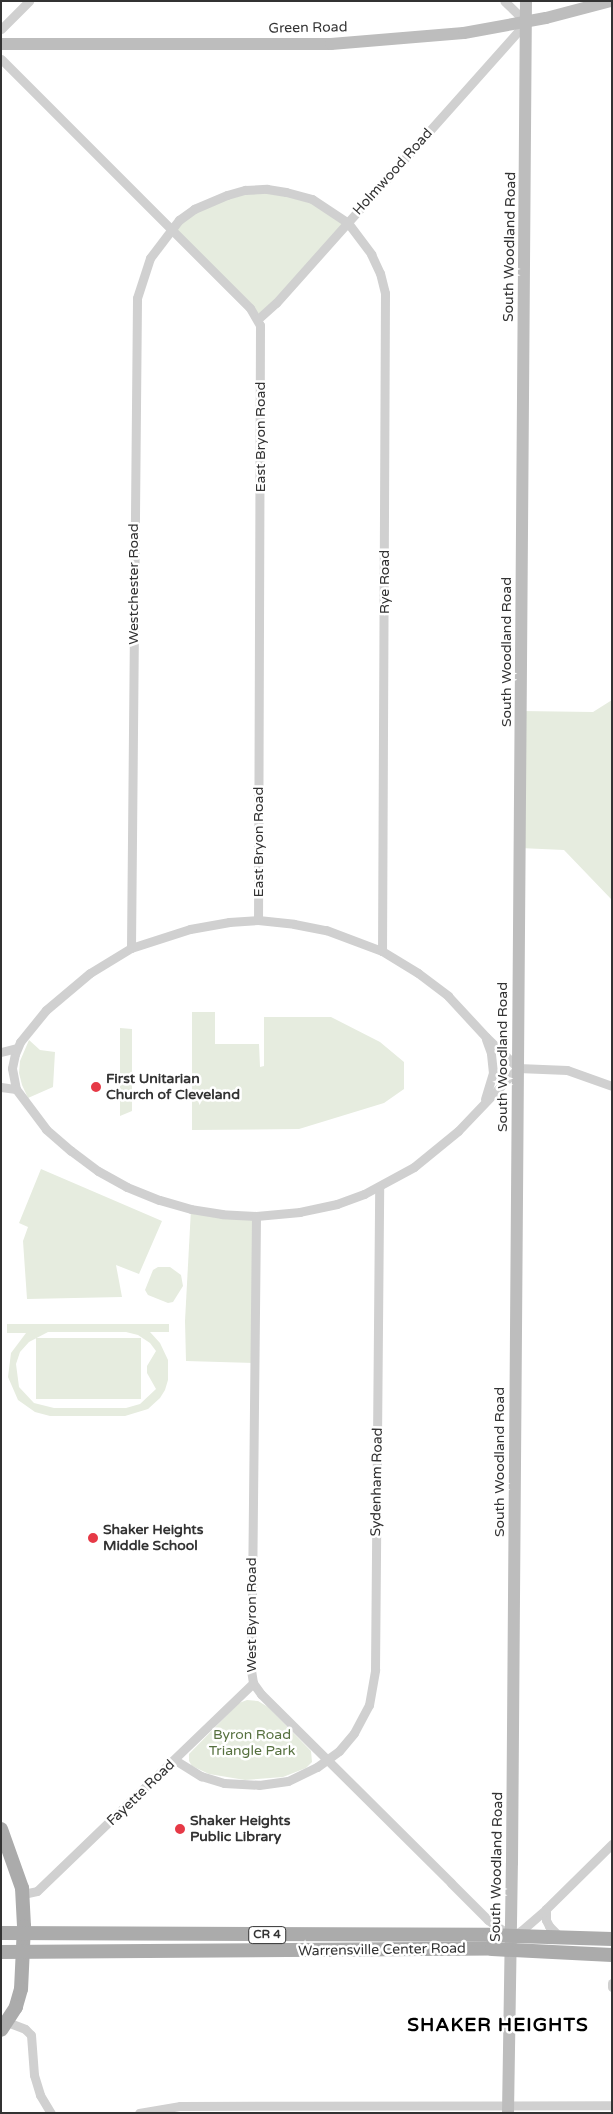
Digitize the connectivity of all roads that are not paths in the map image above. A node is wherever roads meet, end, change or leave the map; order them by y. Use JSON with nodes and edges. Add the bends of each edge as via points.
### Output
{"nodes":[{"id":1,"x":29,"y":1,"type":"edge"},
{"id":2,"x":504,"y":1,"type":"edge"},
{"id":3,"x":526,"y":1,"type":"edge"},
{"id":4,"x":610,"y":1,"type":"edge"},
{"id":5,"x":526,"y":22,"type":"junction"},
{"id":6,"x":1,"y":29,"type":"edge"},
{"id":7,"x":1,"y":44,"type":"edge"},
{"id":8,"x":1,"y":59,"type":"edge"},
{"id":9,"x":348,"y":223,"type":"junction"},
{"id":10,"x":171,"y":228,"type":"junction"},
{"id":11,"x":258,"y":319,"type":"junction"},
{"id":12,"x":258,"y":920,"type":"junction"},
{"id":13,"x":131,"y":948,"type":"junction"},
{"id":14,"x":382,"y":951,"type":"junction"},
{"id":15,"x":486,"y":1037,"type":"junction"},
{"id":16,"x":17,"y":1048,"type":"junction"},
{"id":17,"x":1,"y":1052,"type":"edge"},
{"id":18,"x":518,"y":1068,"type":"junction"},
{"id":19,"x":612,"y":1086,"type":"edge"},
{"id":20,"x":1,"y":1087,"type":"edge"},
{"id":21,"x":16,"y":1089,"type":"junction"},
{"id":22,"x":484,"y":1102,"type":"junction"},
{"id":23,"x":379,"y":1188,"type":"junction"},
{"id":24,"x":256,"y":1216,"type":"junction"},
{"id":25,"x":253,"y":1683,"type":"junction"},
{"id":26,"x":175,"y":1760,"type":"junction"},
{"id":27,"x":328,"y":1760,"type":"junction"},
{"id":28,"x":1,"y":1829,"type":"edge"},
{"id":29,"x":612,"y":1844,"type":"edge"},
{"id":30,"x":23,"y":1894,"type":"junction"},
{"id":31,"x":546,"y":1909,"type":"junction"},
{"id":32,"x":1,"y":1933,"type":"edge"},
{"id":33,"x":24,"y":1934,"type":"junction"},
{"id":34,"x":561,"y":1937,"type":"junction"},
{"id":35,"x":612,"y":1939,"type":"edge"},
{"id":36,"x":511,"y":1943,"type":"junction"},
{"id":37,"x":1,"y":1952,"type":"edge"},
{"id":38,"x":24,"y":1952,"type":"junction"},
{"id":39,"x":612,"y":1955,"type":"edge"},
{"id":40,"x":4,"y":2026,"type":"edge"},
{"id":41,"x":612,"y":2105,"type":"edge"},
{"id":42,"x":508,"y":2109,"type":"edge"},
{"id":43,"x":50,"y":2113,"type":"edge"},
{"id":44,"x":139,"y":2113,"type":"edge"}],
"edges":[{"from":1,"to":6,"type":"street"},
{"from":2,"to":5,"type":"street"},
{"from":3,"to":5,"type":"street","name":"South Woodland Road"},
{"from":4,"to":5,"type":"street","name":"Green Road"},
{"from":5,"to":7,"type":"street","name":"Green Road","via":[[464,33],[331,44]]},
{"from":5,"to":9,"type":"street","name":"Holmwood Road"},
{"from":5,"to":18,"type":"street","name":"South Woodland Road"},
{"from":8,"to":10,"type":"street"},
{"from":9,"to":10,"type":"street","name":"Rye Road","via":[[304,196],[255,189],[227,194],[203,204]]},
{"from":9,"to":11,"type":"street","name":"Holmwood Road"},
{"from":9,"to":14,"type":"street","name":"Rye Road","via":[[375,262],[386,303]]},
{"from":10,"to":11,"type":"street"},
{"from":10,"to":13,"type":"street","name":"Westchester Road","via":[[150,258],[136,309]]},
{"from":11,"to":12,"type":"street","name":"East Bryon Road","via":[[261,338]]},
{"from":12,"to":13,"type":"street","via":[[190,928]]},
{"from":12,"to":14,"type":"street","via":[[326,930]]},
{"from":13,"to":16,"type":"street","via":[[104,963],[66,992],[39,1018]]},
{"from":14,"to":15,"type":"street","via":[[443,992]]},
{"from":15,"to":18,"type":"street"},
{"from":15,"to":22,"type":"street","via":[[492,1073]]},
{"from":16,"to":17,"type":"street"},
{"from":16,"to":21,"type":"street","via":[[12,1068]]},
{"from":18,"to":19,"type":"street","via":[[567,1070]]},
{"from":18,"to":22,"type":"street"},
{"from":18,"to":36,"type":"street","name":"South Woodland Road"},
{"from":20,"to":21,"type":"street"},
{"from":21,"to":24,"type":"street","via":[[35,1117],[71,1151],[127,1187],[191,1209]]},
{"from":22,"to":23,"type":"street","via":[[448,1141]]},
{"from":23,"to":24,"type":"street","via":[[323,1208]]},
{"from":23,"to":27,"type":"street","name":"Sydenham Road","via":[[374,1684],[360,1725],[348,1742]]},
{"from":24,"to":25,"type":"street","name":"West Byron Road"},
{"from":25,"to":26,"type":"street","name":"Fayette Road"},
{"from":25,"to":27,"type":"street","name":"West Byron Road"},
{"from":26,"to":27,"type":"street","name":"Sydenham Road","via":[[201,1776],[247,1786],[288,1781]]},
{"from":26,"to":30,"type":"street","name":"Fayette Road","via":[[37,1891]]},
{"from":27,"to":36,"type":"street","name":"West Byron Road"},
{"from":28,"to":30,"type":"main road"},
{"from":29,"to":31,"type":"street"},
{"from":30,"to":33,"type":"main road"},
{"from":31,"to":34,"type":"street","via":[[549,1926]]},
{"from":31,"to":36,"type":"street"},
{"from":32,"to":33,"type":"main road","name":"Warrensville Center Road","number":"CR 4"},
{"from":33,"to":36,"type":"main road","name":"Warrensville Center Road","number":"CR 4"},
{"from":33,"to":38,"type":"main road"},
{"from":34,"to":35,"type":"main road","name":"Warrensville Center Road","number":"CR 4"},
{"from":34,"to":36,"type":"main road","name":"Warrensville Center Road","number":"CR 4"},
{"from":36,"to":38,"type":"main road","name":"Warrensville Center Road","number":"CR 4"},
{"from":36,"to":39,"type":"main road","name":"Warrensville Center Road"},
{"from":36,"to":42,"type":"street","name":"South Woodland Road"},
{"from":37,"to":38,"type":"main road","name":"Warrensville Center Road","number":"CR 4"},
{"from":38,"to":40,"type":"main road","via":[[21,1989],[16,2007]]},
{"from":40,"to":43,"type":"street","via":[[25,2029],[31,2035],[34,2075]]},
{"from":41,"to":42,"type":"street"},
{"from":42,"to":44,"type":"street","via":[[180,2106]]}]}
